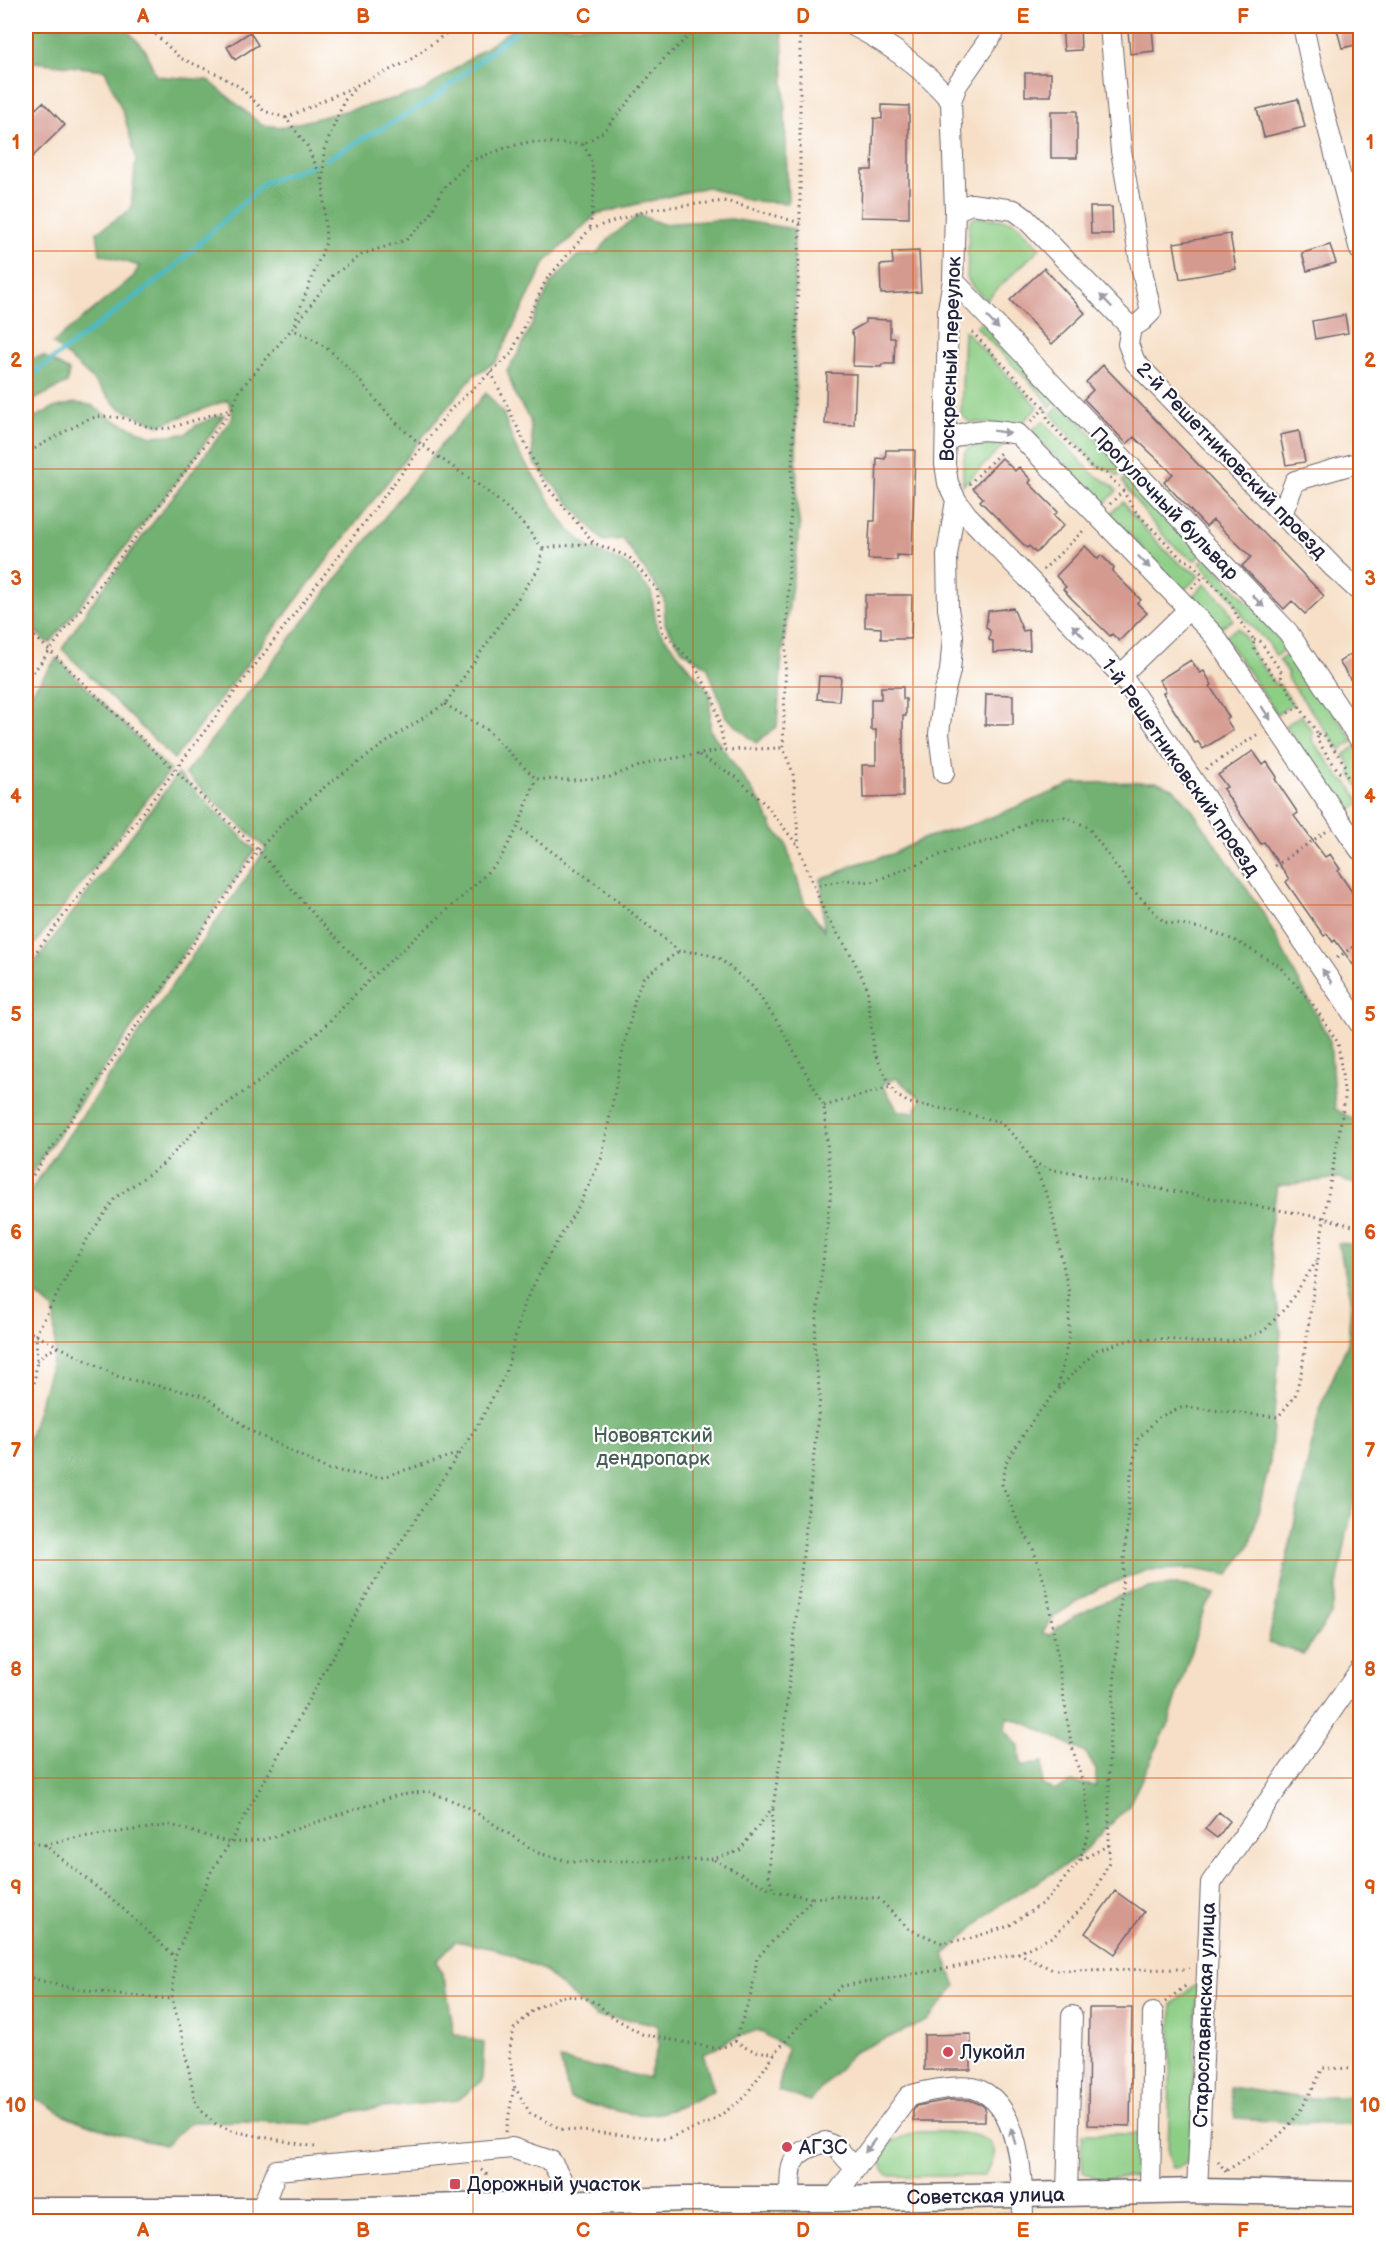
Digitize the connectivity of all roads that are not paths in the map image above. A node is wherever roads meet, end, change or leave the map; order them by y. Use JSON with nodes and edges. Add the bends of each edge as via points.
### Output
{"nodes":[{"id":1,"x":854,"y":26,"type":"edge"},
{"id":2,"x":995,"y":26,"type":"edge"},
{"id":3,"x":1110,"y":26,"type":"edge"},
{"id":4,"x":1303,"y":26,"type":"edge"},
{"id":5,"x":951,"y":100,"type":"junction"},
{"id":6,"x":955,"y":211,"type":"junction"},
{"id":7,"x":1360,"y":250,"type":"edge"},
{"id":8,"x":953,"y":280,"type":"junction"},
{"id":9,"x":1131,"y":328,"type":"junction"},
{"id":10,"x":947,"y":441,"type":"junction"},
{"id":11,"x":1360,"y":462,"type":"edge"},
{"id":12,"x":962,"y":493,"type":"junction"},
{"id":13,"x":1282,"y":514,"type":"junction"},
{"id":14,"x":1360,"y":592,"type":"edge"},
{"id":15,"x":1189,"y":609,"type":"junction"},
{"id":16,"x":1121,"y":675,"type":"junction"},
{"id":17,"x":1360,"y":740,"type":"edge"},
{"id":18,"x":944,"y":773,"type":"dead end"},
{"id":19,"x":1360,"y":850,"type":"edge"},
{"id":20,"x":1360,"y":1024,"type":"edge"},
{"id":21,"x":1360,"y":1670,"type":"edge"},
{"id":22,"x":1153,"y":2013,"type":"road end"},
{"id":23,"x":1072,"y":2016,"type":"dead end"},
{"id":24,"x":854,"y":2167,"type":"junction"},
{"id":25,"x":1197,"y":2191,"type":"junction"},
{"id":26,"x":1150,"y":2192,"type":"junction"},
{"id":27,"x":1067,"y":2193,"type":"junction"},
{"id":28,"x":1023,"y":2194,"type":"junction"},
{"id":29,"x":1360,"y":2194,"type":"edge"},
{"id":30,"x":790,"y":2199,"type":"junction"},
{"id":31,"x":833,"y":2199,"type":"junction"},
{"id":32,"x":26,"y":2210,"type":"edge"},
{"id":33,"x":261,"y":2210,"type":"junction"},
{"id":34,"x":646,"y":2211,"type":"edge"},
{"id":35,"x":568,"y":2212,"type":"edge"},
{"id":36,"x":354,"y":2215,"type":"edge"},
{"id":37,"x":1023,"y":2222,"type":"edge"}],
"edges":[{"from":1,"to":5,"type":"street","via":[[900,53]]},
{"from":2,"to":5,"type":"street"},
{"from":3,"to":9,"type":"street","via":[[1121,151],[1151,312]]},
{"from":4,"to":7,"type":"street"},
{"from":5,"to":6,"type":"street","name":"Воскресный переулок"},
{"from":6,"to":8,"type":"street","name":"Воскресный переулок"},
{"from":9,"to":6,"type":"street","one_way":true,"via":[[1014,210],[971,204]]},
{"from":8,"to":10,"type":"street","name":"Воскресный переулок","via":[[948,309]]},
{"from":8,"to":17,"type":"street","name":"Прогулочный бульвар","one_way":true,"via":[[1287,632]]},
{"from":9,"to":13,"type":"street","name":"2-й Решетниковский проезд","via":[[1128,344],[1135,362]]},
{"from":10,"to":12,"type":"street","name":"Воскресный переулок","via":[[948,483]]},
{"from":10,"to":15,"type":"street","one_way":true,"via":[[961,432],[990,430],[1018,434]]},
{"from":11,"to":13,"type":"street","via":[[1295,481]]},
{"from":16,"to":12,"type":"street","name":"1-й Решетниковский проезд","one_way":true,"via":[[967,515]]},
{"from":12,"to":18,"type":"street","name":"Воскресный переулок","via":[[947,555],[953,636],[939,734]]},
{"from":13,"to":14,"type":"street","name":"2-й Решетниковский проезд"},
{"from":15,"to":16,"type":"street"},
{"from":15,"to":19,"type":"street","one_way":true,"via":[[1214,635]]},
{"from":20,"to":16,"type":"street","name":"1-й Решетниковский проезд","one_way":true},
{"from":21,"to":25,"type":"street","name":"Старославянская улица","via":[[1211,1883]]},
{"from":22,"to":26,"type":"street"},
{"from":23,"to":27,"type":"street"},
{"from":28,"to":24,"type":"street","one_way":true,"via":[[1018,2156],[1005,2115],[995,2100],[973,2088],[909,2096]]},
{"from":24,"to":30,"type":"street","via":[[836,2147],[825,2142],[809,2147],[791,2165]]},
{"from":24,"to":31,"type":"street"},
{"from":25,"to":26,"type":"main road","name":"Советская улица"},
{"from":25,"to":29,"type":"main road","name":"Советская улица","via":[[1227,2181]]},
{"from":26,"to":27,"type":"main road","name":"Советская улица"},
{"from":27,"to":28,"type":"main road","name":"Советская улица"},
{"from":28,"to":31,"type":"main road","name":"Советская улица"},
{"from":28,"to":37,"type":"street"},
{"from":30,"to":31,"type":"main road","name":"Советская улица"},
{"from":30,"to":34,"type":"main road","name":"Советская улица"},
{"from":32,"to":33,"type":"main road","name":"Советская улица"},
{"from":33,"to":35,"type":"street","via":[[277,2170],[512,2148],[551,2161],[565,2184]]},
{"from":33,"to":36,"type":"main road","name":"Советская улица"},
{"from":34,"to":35,"type":"main road","name":"Советская улица"},
{"from":35,"to":36,"type":"main road","name":"Советская улица"}]}
